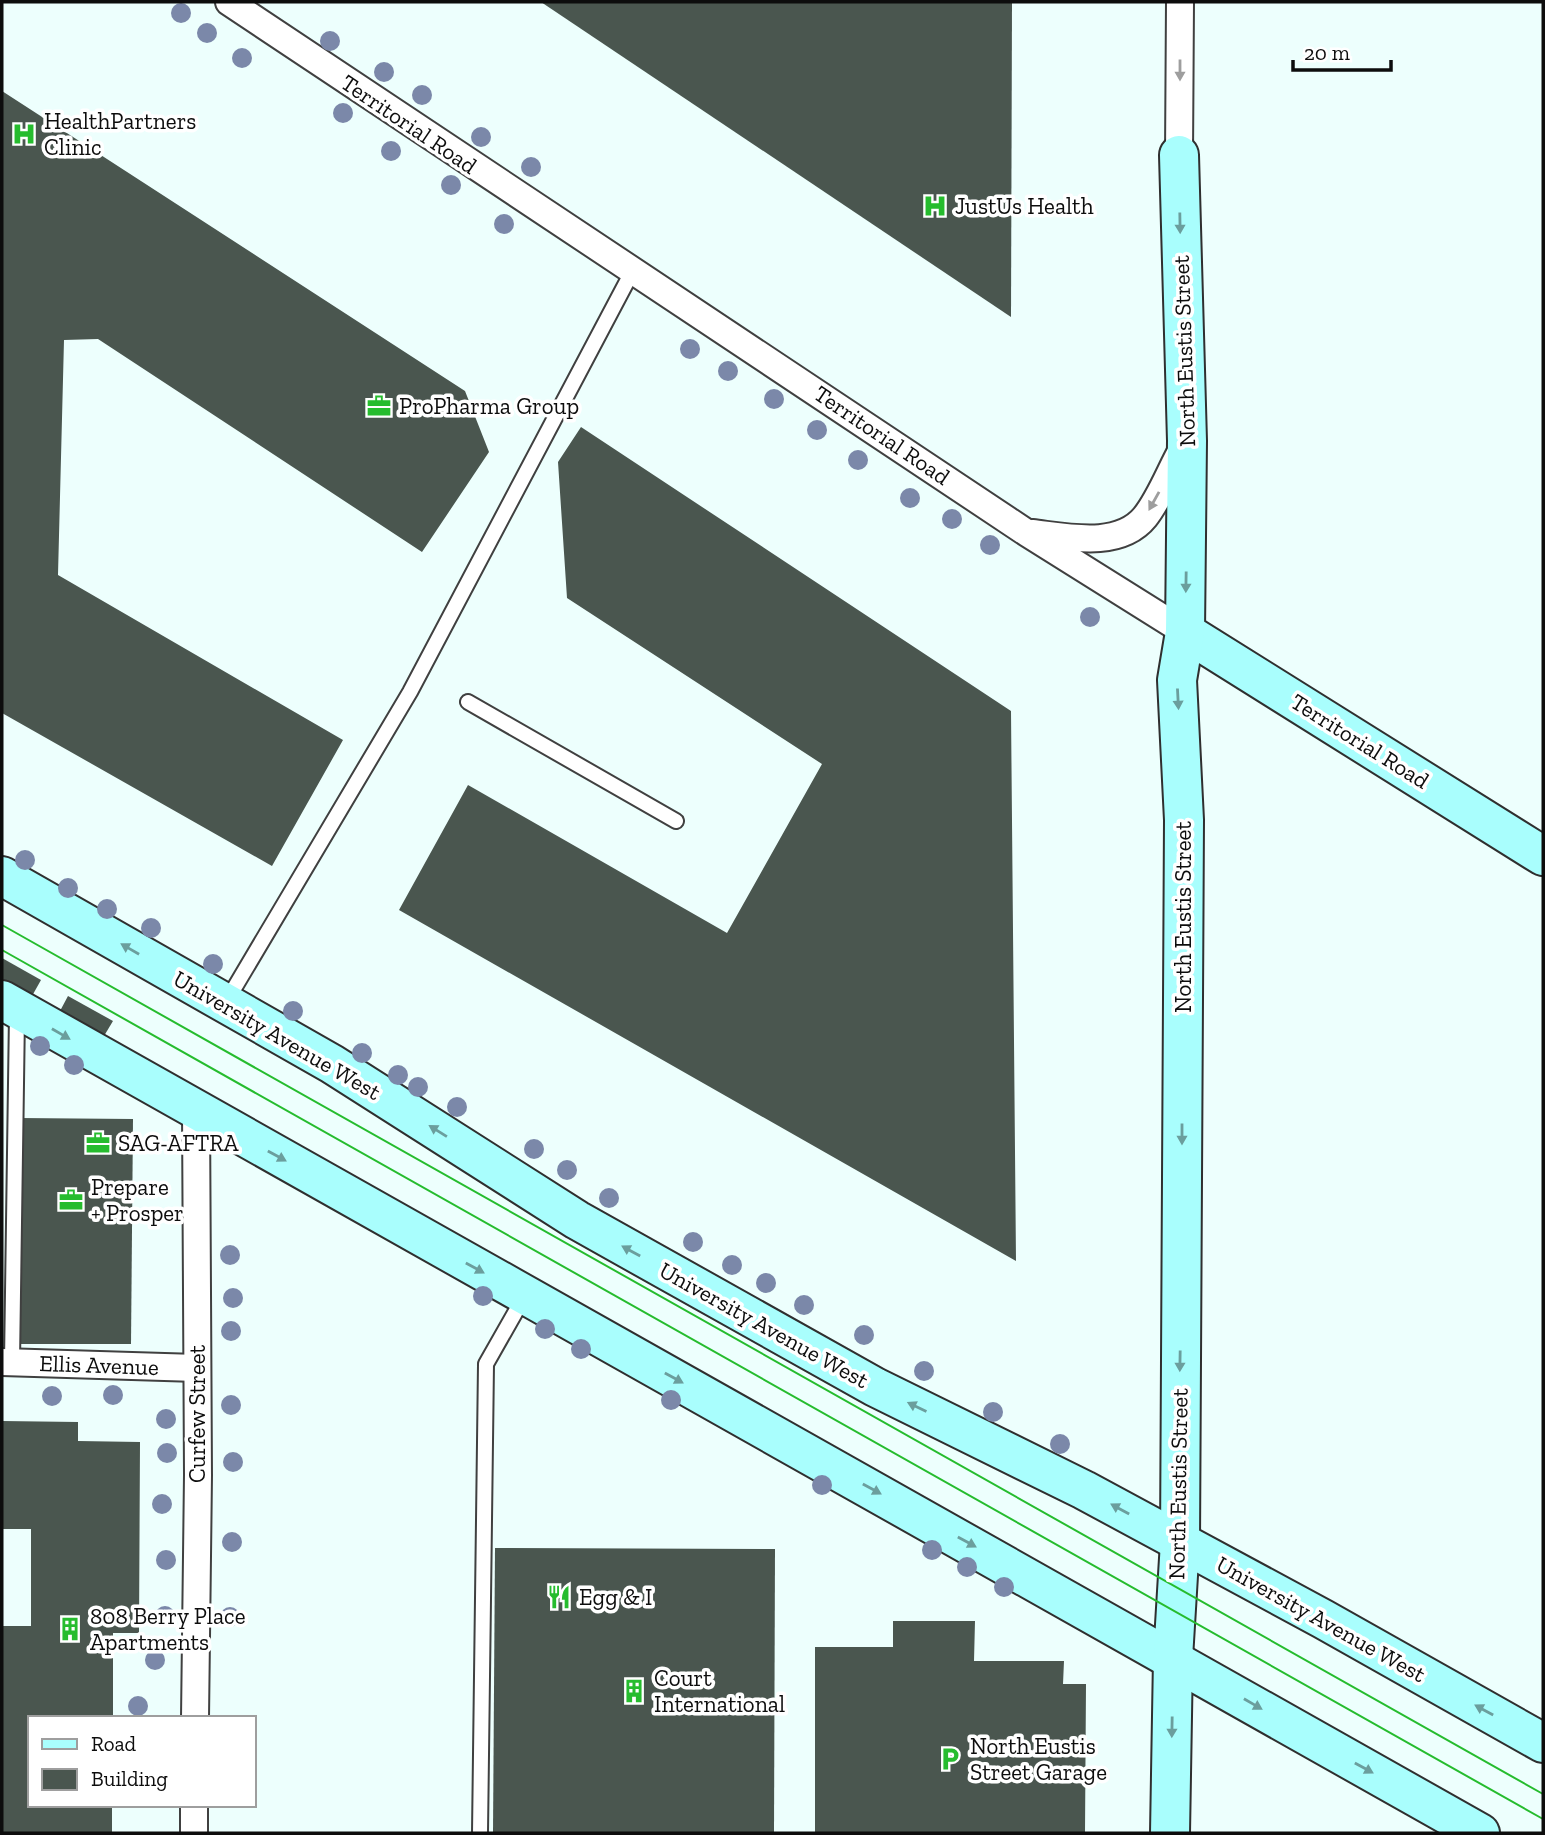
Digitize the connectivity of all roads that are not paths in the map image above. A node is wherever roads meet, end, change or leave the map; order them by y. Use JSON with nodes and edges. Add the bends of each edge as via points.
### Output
{"nodes":[{"id":1,"x":229,"y":2,"type":"edge"},
{"id":2,"x":1180,"y":2,"type":"edge"},
{"id":3,"x":1179,"y":155,"type":"joint"},
{"id":4,"x":632,"y":272,"type":"junction"},
{"id":5,"x":1186,"y":441,"type":"junction"},
{"id":6,"x":1027,"y":533,"type":"junction"},
{"id":7,"x":1185,"y":632,"type":"junction"},
{"id":8,"x":468,"y":702,"type":"dead end"},
{"id":9,"x":676,"y":821,"type":"dead end"},
{"id":10,"x":1543,"y":856,"type":"edge"},
{"id":11,"x":2,"y":876,"type":"edge"},
{"id":12,"x":225,"y":1003,"type":"junction"},
{"id":13,"x":9,"y":1004,"type":"edge"},
{"id":14,"x":196,"y":1110,"type":"junction"},
{"id":15,"x":525,"y":1296,"type":"junction"},
{"id":16,"x":7,"y":1362,"type":"edge"},
{"id":17,"x":197,"y":1368,"type":"junction"},
{"id":18,"x":1180,"y":1542,"type":"junction"},
{"id":19,"x":1173,"y":1658,"type":"junction"},
{"id":20,"x":195,"y":1716,"type":"edge"},
{"id":21,"x":1543,"y":1743,"type":"edge"},
{"id":22,"x":194,"y":1807,"type":"edge"},
{"id":23,"x":194,"y":1833,"type":"edge"},
{"id":24,"x":480,"y":1833,"type":"edge"},
{"id":25,"x":1170,"y":1833,"type":"edge"},
{"id":26,"x":1480,"y":1833,"type":"edge"}],
"edges":[{"from":1,"to":4,"type":"street","name":"Territorial Road"},
{"from":2,"to":3,"type":"street","name":"North Eustis Street","one_way":true},
{"from":3,"to":5,"type":"main road","name":"North Eustis Street","one_way":true},
{"from":4,"to":6,"type":"street","name":"Territorial Road"},
{"from":4,"to":12,"type":"lane","via":[[410,692]]},
{"from":5,"to":6,"type":"street","one_way":true,"via":[[1144,517],[1131,528],[1101,538]]},
{"from":5,"to":7,"type":"main road","name":"North Eustis Street","one_way":true},
{"from":6,"to":7,"type":"street","name":"Territorial Road"},
{"from":7,"to":10,"type":"main road","name":"Territorial Road"},
{"from":7,"to":18,"type":"main road","name":"North Eustis Street","one_way":true,"via":[[1177,680],[1184,820]]},
{"from":8,"to":9,"type":"lane"},
{"from":12,"to":11,"type":"main road","name":"University Avenue West","one_way":true},
{"from":18,"to":12,"type":"main road","name":"University Avenue West","one_way":true,"via":[[875,1387],[578,1220],[332,1064]]},
{"from":13,"to":14,"type":"main road","one_way":true},
{"from":13,"to":16,"type":"lane"},
{"from":14,"to":15,"type":"main road","one_way":true},
{"from":14,"to":17,"type":"street","name":"Curfew Street"},
{"from":15,"to":19,"type":"main road","one_way":true},
{"from":15,"to":24,"type":"lane","via":[[486,1364]]},
{"from":16,"to":17,"type":"street","name":"Ellis Avenue"},
{"from":17,"to":20,"type":"street","name":"Curfew Street"},
{"from":18,"to":19,"type":"main road","name":"North Eustis Street"},
{"from":21,"to":18,"type":"main road","name":"University Avenue West","one_way":true},
{"from":19,"to":25,"type":"main road","name":"North Eustis Street","one_way":true},
{"from":19,"to":26,"type":"main road","one_way":true},
{"from":22,"to":23,"type":"street"}]}
